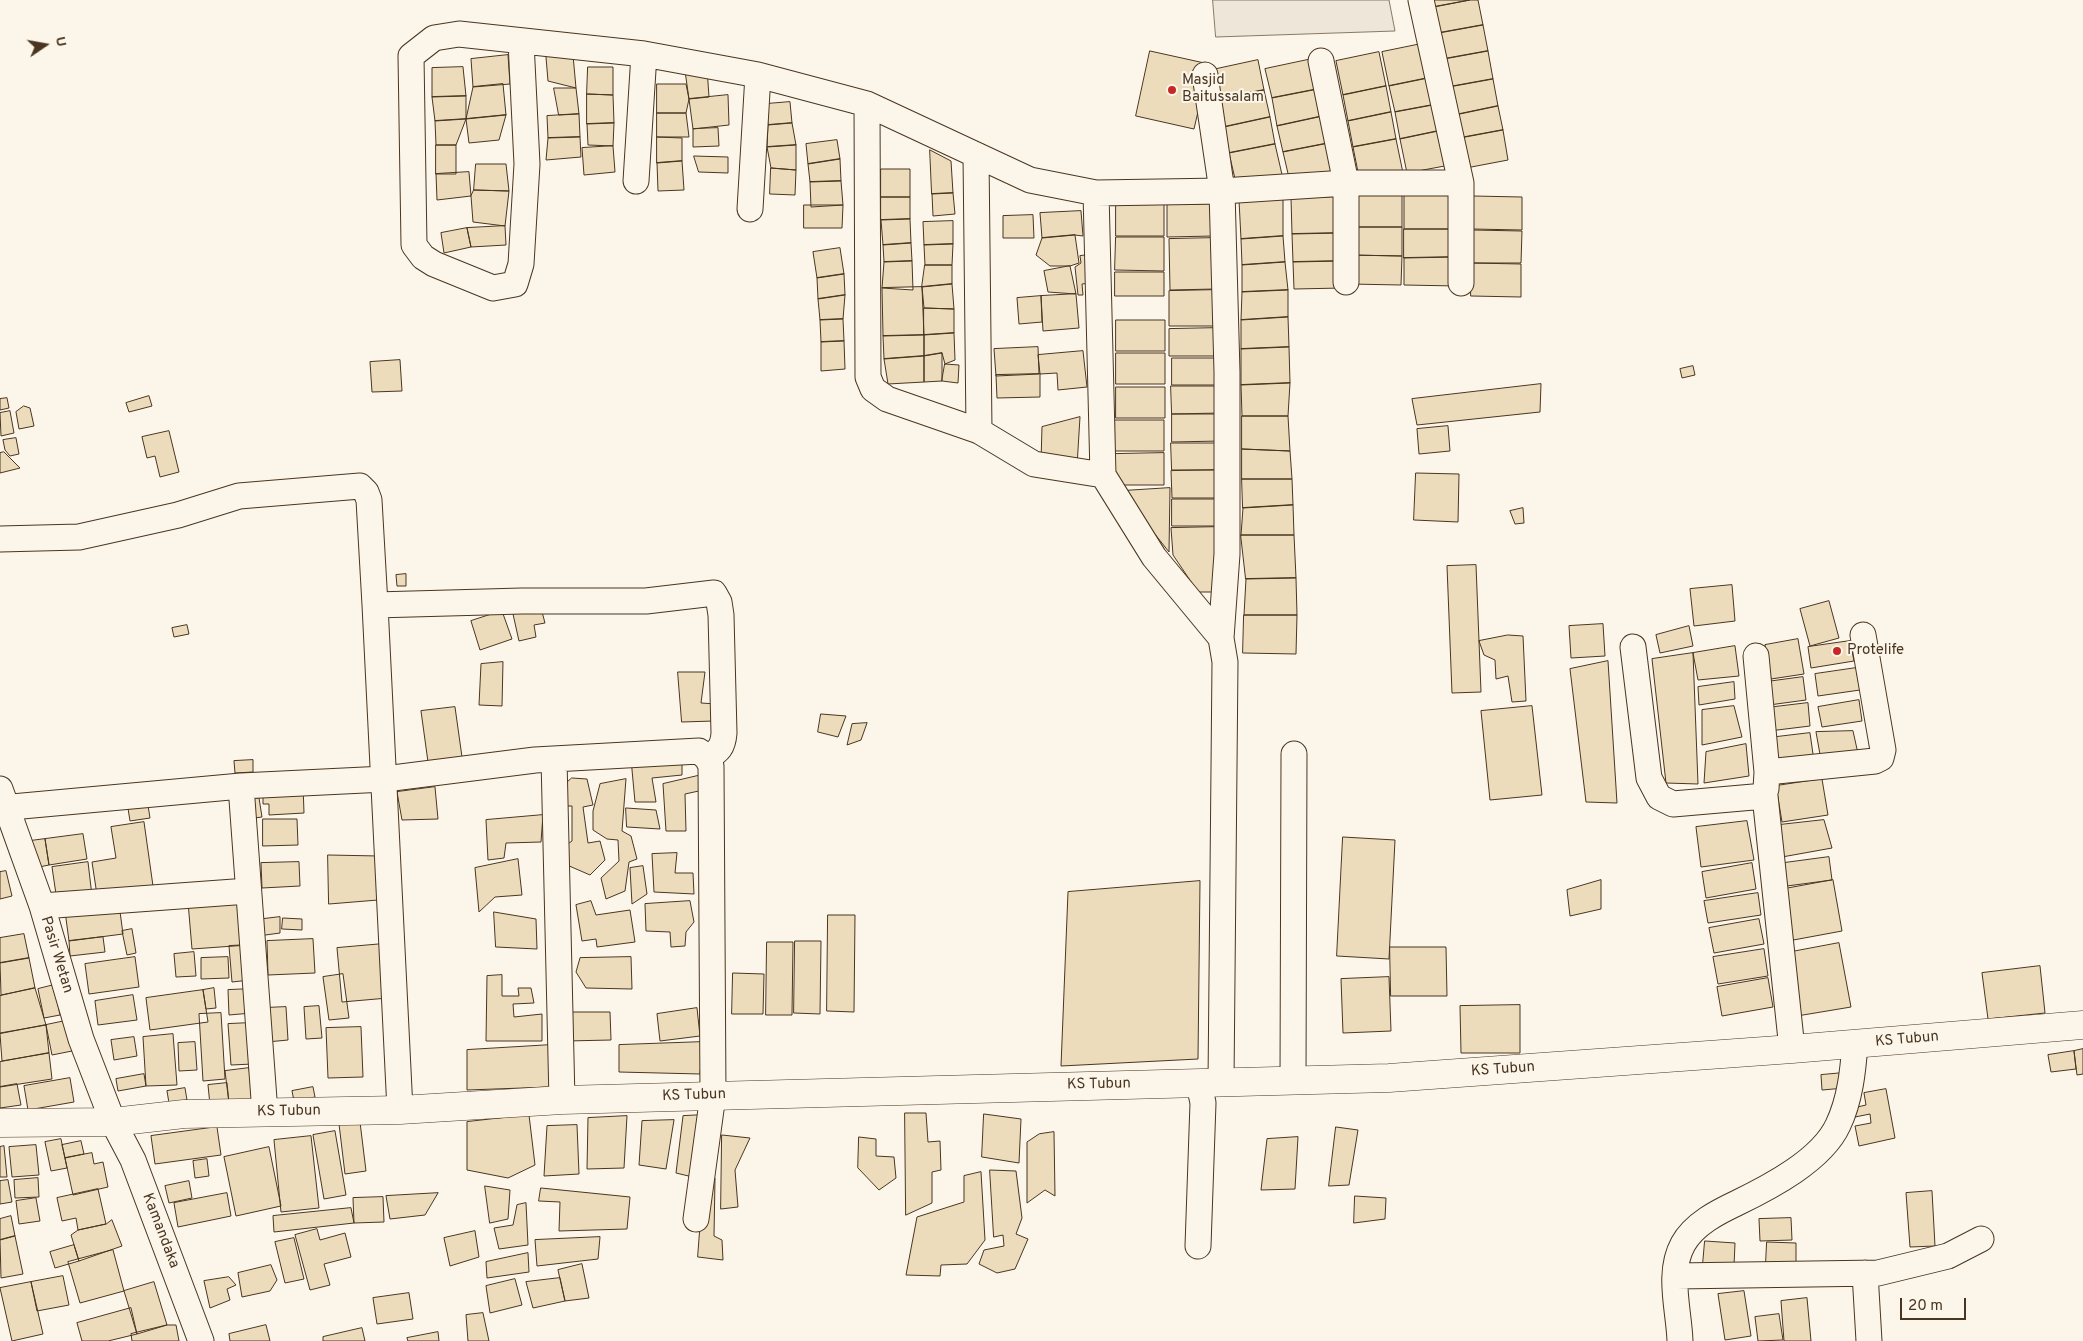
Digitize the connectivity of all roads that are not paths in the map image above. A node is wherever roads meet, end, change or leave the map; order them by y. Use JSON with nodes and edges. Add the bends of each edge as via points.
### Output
{"nodes":[{"id":1,"x":1421,"y":0,"type":"edge"},
{"id":2,"x":521,"y":42,"type":"junction"},
{"id":3,"x":644,"y":54,"type":"junction"},
{"id":4,"x":1321,"y":61,"type":"dead end"},
{"id":5,"x":758,"y":75,"type":"junction"},
{"id":6,"x":1205,"y":75,"type":"dead end"},
{"id":7,"x":867,"y":104,"type":"junction"},
{"id":8,"x":976,"y":155,"type":"junction"},
{"id":9,"x":636,"y":182,"type":"dead end"},
{"id":10,"x":1460,"y":182,"type":"junction"},
{"id":11,"x":1346,"y":183,"type":"junction"},
{"id":12,"x":1222,"y":191,"type":"junction"},
{"id":13,"x":1096,"y":193,"type":"junction"},
{"id":14,"x":750,"y":209,"type":"dead end"},
{"id":15,"x":1346,"y":282,"type":"dead end"},
{"id":16,"x":1461,"y":283,"type":"dead end"},
{"id":17,"x":979,"y":432,"type":"junction"},
{"id":18,"x":1103,"y":476,"type":"junction"},
{"id":19,"x":0,"y":539,"type":"edge"},
{"id":20,"x":375,"y":605,"type":"junction"},
{"id":21,"x":1863,"y":635,"type":"dead end"},
{"id":22,"x":1221,"y":638,"type":"junction"},
{"id":23,"x":1633,"y":647,"type":"dead end"},
{"id":24,"x":1756,"y":656,"type":"dead end"},
{"id":25,"x":1294,"y":754,"type":"dead end"},
{"id":26,"x":708,"y":758,"type":"junction"},
{"id":27,"x":554,"y":759,"type":"junction"},
{"id":28,"x":385,"y":779,"type":"junction"},
{"id":29,"x":1766,"y":784,"type":"junction"},
{"id":30,"x":241,"y":786,"type":"junction"},
{"id":31,"x":2,"y":801,"type":"edge"},
{"id":32,"x":248,"y":891,"type":"junction"},
{"id":33,"x":42,"y":906,"type":"junction"},
{"id":34,"x":2083,"y":1025,"type":"edge"},
{"id":35,"x":1855,"y":1044,"type":"junction"},
{"id":36,"x":1792,"y":1049,"type":"junction"},
{"id":37,"x":1293,"y":1080,"type":"junction"},
{"id":38,"x":1210,"y":1083,"type":"junction"},
{"id":39,"x":713,"y":1095,"type":"junction"},
{"id":40,"x":562,"y":1100,"type":"junction"},
{"id":41,"x":400,"y":1110,"type":"junction"},
{"id":42,"x":264,"y":1113,"type":"junction"},
{"id":43,"x":113,"y":1122,"type":"junction"},
{"id":44,"x":0,"y":1123,"type":"edge"},
{"id":45,"x":696,"y":1219,"type":"dead end"},
{"id":46,"x":1981,"y":1239,"type":"dead end"},
{"id":47,"x":1198,"y":1246,"type":"dead end"},
{"id":48,"x":1864,"y":1273,"type":"junction"},
{"id":49,"x":1676,"y":1276,"type":"junction"},
{"id":50,"x":201,"y":1341,"type":"edge"},
{"id":51,"x":1680,"y":1341,"type":"edge"},
{"id":52,"x":1869,"y":1341,"type":"edge"}],
"edges":[{"from":1,"to":10,"type":"street"},
{"from":2,"to":2,"type":"street","via":[[527,164],[521,264],[515,284],[494,288],[434,264],[423,257],[414,245],[411,56],[434,38],[459,34]]},
{"from":2,"to":3,"type":"street"},
{"from":3,"to":5,"type":"street"},
{"from":3,"to":9,"type":"street"},
{"from":4,"to":11,"type":"street"},
{"from":5,"to":7,"type":"street"},
{"from":5,"to":14,"type":"street"},
{"from":6,"to":12,"type":"street"},
{"from":7,"to":8,"type":"street"},
{"from":7,"to":17,"type":"street","via":[[868,377],[873,389],[887,399]]},
{"from":8,"to":13,"type":"street","via":[[1030,180]]},
{"from":8,"to":17,"type":"street"},
{"from":10,"to":11,"type":"street"},
{"from":10,"to":16,"type":"street"},
{"from":11,"to":12,"type":"street"},
{"from":11,"to":15,"type":"street"},
{"from":12,"to":13,"type":"street"},
{"from":12,"to":22,"type":"street","via":[[1227,372],[1227,554]]},
{"from":13,"to":18,"type":"street"},
{"from":17,"to":18,"type":"street","via":[[1034,464]]},
{"from":18,"to":22,"type":"street","via":[[1154,557]]},
{"from":19,"to":20,"type":"street","via":[[79,536],[178,516],[239,496],[360,486],[369,500]]},
{"from":20,"to":26,"type":"street","via":[[646,601],[714,593],[721,615],[724,734],[719,751]]},
{"from":20,"to":28,"type":"street"},
{"from":21,"to":29,"type":"street","via":[[1883,750],[1881,758]]},
{"from":22,"to":38,"type":"street","via":[[1225,662]]},
{"from":23,"to":29,"type":"street","via":[[1649,778],[1659,797],[1673,804]]},
{"from":24,"to":29,"type":"street"},
{"from":25,"to":37,"type":"street"},
{"from":26,"to":27,"type":"street","via":[[699,751],[687,751]]},
{"from":26,"to":39,"type":"street","via":[[711,766]]},
{"from":27,"to":28,"type":"street"},
{"from":27,"to":40,"type":"street"},
{"from":28,"to":30,"type":"street"},
{"from":28,"to":41,"type":"street"},
{"from":29,"to":36,"type":"street"},
{"from":30,"to":31,"type":"street"},
{"from":30,"to":32,"type":"street"},
{"from":31,"to":33,"type":"street","name":"Pasir Wetan"},
{"from":32,"to":33,"type":"street"},
{"from":32,"to":42,"type":"street"},
{"from":33,"to":43,"type":"street","name":"Pasir Wetan","via":[[81,1039]]},
{"from":34,"to":35,"type":"main road","name":"KS Tubun"},
{"from":35,"to":36,"type":"main road","name":"KS Tubun"},
{"from":35,"to":49,"type":"street","via":[[1847,1100],[1838,1126],[1822,1148],[1792,1172],[1700,1224],[1684,1244]]},
{"from":36,"to":37,"type":"main road","name":"KS Tubun","via":[[1388,1078]]},
{"from":37,"to":38,"type":"main road","name":"KS Tubun"},
{"from":38,"to":39,"type":"main road","name":"KS Tubun"},
{"from":38,"to":47,"type":"street","via":[[1203,1103]]},
{"from":39,"to":40,"type":"main road","name":"KS Tubun"},
{"from":39,"to":45,"type":"street"},
{"from":40,"to":41,"type":"main road","name":"KS Tubun"},
{"from":41,"to":42,"type":"main road","name":"KS Tubun"},
{"from":42,"to":43,"type":"main road","name":"KS Tubun","via":[[184,1114]]},
{"from":43,"to":44,"type":"main road","name":"KS Tubun"},
{"from":43,"to":50,"type":"street","name":"Kamandaka","via":[[133,1160]]},
{"from":46,"to":48,"type":"street","via":[[1948,1256],[1918,1265]]},
{"from":48,"to":49,"type":"street"},
{"from":48,"to":52,"type":"street"},
{"from":49,"to":51,"type":"street","via":[[1674,1289]]}]}
